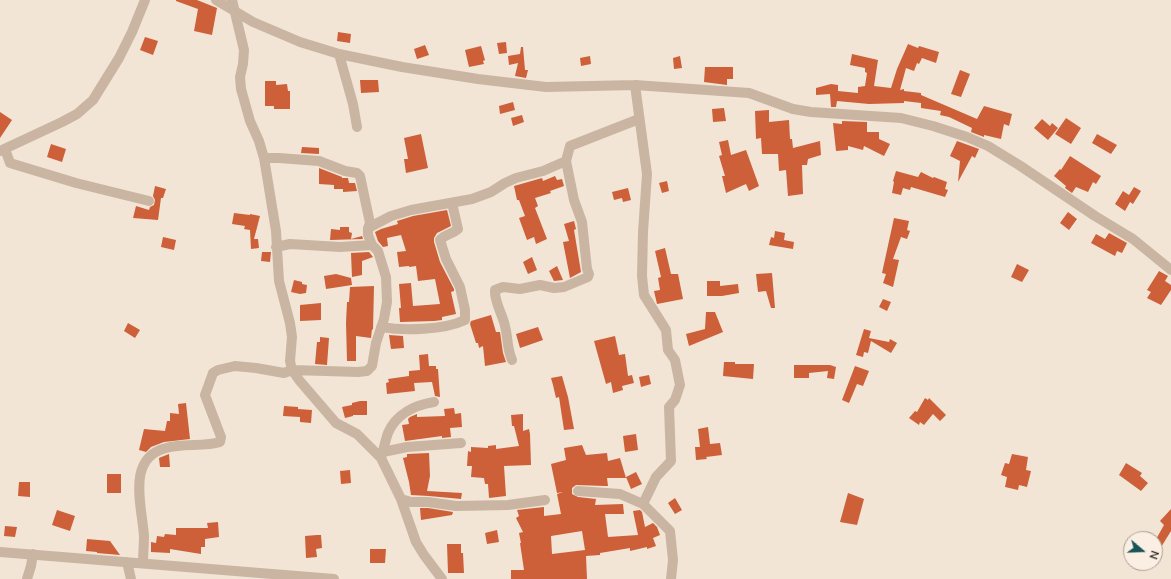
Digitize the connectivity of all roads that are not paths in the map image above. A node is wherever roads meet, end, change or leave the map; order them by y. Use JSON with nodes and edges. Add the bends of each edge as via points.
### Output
{"nodes":[{"id":1,"x":145,"y":0,"type":"edge"},
{"id":2,"x":216,"y":0,"type":"edge"},
{"id":3,"x":232,"y":0,"type":"edge"},
{"id":4,"x":235,"y":12,"type":"junction"},
{"id":5,"x":339,"y":54,"type":"junction"},
{"id":6,"x":635,"y":85,"type":"junction"},
{"id":7,"x":639,"y":119,"type":"junction"},
{"id":8,"x":357,"y":127,"type":"dead end"},
{"id":9,"x":3,"y":150,"type":"edge"},
{"id":10,"x":264,"y":158,"type":"junction"},
{"id":11,"x":566,"y":161,"type":"junction"},
{"id":12,"x":149,"y":201,"type":"dead end"},
{"id":13,"x":452,"y":202,"type":"junction"},
{"id":14,"x":368,"y":228,"type":"junction"},
{"id":15,"x":372,"y":245,"type":"junction"},
{"id":16,"x":276,"y":247,"type":"junction"},
{"id":17,"x":1171,"y":270,"type":"edge"},
{"id":18,"x":382,"y":327,"type":"junction"},
{"id":19,"x":512,"y":360,"type":"dead end"},
{"id":20,"x":292,"y":370,"type":"junction"},
{"id":21,"x":434,"y":402,"type":"dead end"},
{"id":22,"x":460,"y":443,"type":"dead end"},
{"id":23,"x":382,"y":455,"type":"junction"},
{"id":24,"x":578,"y":491,"type":"dead end"},
{"id":25,"x":401,"y":499,"type":"junction"},
{"id":26,"x":545,"y":500,"type":"dead end"},
{"id":27,"x":643,"y":504,"type":"junction"},
{"id":28,"x":0,"y":552,"type":"edge"},
{"id":29,"x":33,"y":554,"type":"junction"},
{"id":30,"x":127,"y":562,"type":"junction"},
{"id":31,"x":143,"y":563,"type":"junction"},
{"id":32,"x":303,"y":578,"type":"edge"},
{"id":33,"x":27,"y":579,"type":"edge"},
{"id":34,"x":131,"y":579,"type":"edge"},
{"id":35,"x":334,"y":579,"type":"edge"},
{"id":36,"x":442,"y":579,"type":"edge"},
{"id":37,"x":671,"y":579,"type":"edge"}],
"edges":[{"from":1,"to":9,"type":"street","via":[[119,58],[93,100],[77,114]]},
{"from":2,"to":4,"type":"street"},
{"from":3,"to":4,"type":"street"},
{"from":4,"to":5,"type":"street","via":[[276,32]]},
{"from":4,"to":10,"type":"street","via":[[244,50],[241,89]]},
{"from":5,"to":6,"type":"street","via":[[402,67],[546,87]]},
{"from":5,"to":8,"type":"street"},
{"from":6,"to":7,"type":"street"},
{"from":6,"to":17,"type":"street","via":[[749,93],[793,109],[901,118],[967,137],[1013,161],[1095,216],[1133,238]]},
{"from":7,"to":11,"type":"street","via":[[570,146]]},
{"from":7,"to":27,"type":"street","via":[[647,174],[643,232],[644,295],[666,330],[668,350],[675,360],[680,385],[675,400],[669,407],[671,461],[656,477]]},
{"from":9,"to":12,"type":"street","via":[[10,163],[17,166]]},
{"from":10,"to":14,"type":"street","via":[[319,161],[344,171],[357,173],[360,176],[368,210]]},
{"from":10,"to":16,"type":"street","via":[[276,231]]},
{"from":11,"to":13,"type":"street","via":[[516,178],[472,199]]},
{"from":11,"to":19,"type":"street","via":[[574,200],[582,222],[589,274],[588,277],[564,287],[540,285],[520,289],[503,287],[496,290]]},
{"from":13,"to":14,"type":"street","via":[[390,216]]},
{"from":13,"to":18,"type":"street","via":[[458,230],[440,240],[460,287],[465,320],[411,330]]},
{"from":14,"to":15,"type":"street"},
{"from":15,"to":16,"type":"street","via":[[340,247],[290,244]]},
{"from":15,"to":18,"type":"street","via":[[378,251],[386,278],[387,302]]},
{"from":16,"to":20,"type":"street","via":[[279,281],[292,337]]},
{"from":18,"to":20,"type":"street","via":[[372,366],[367,371]]},
{"from":20,"to":23,"type":"street","via":[[336,423],[357,434]]},
{"from":20,"to":31,"type":"street","via":[[284,372],[234,366],[218,370],[213,374],[205,395],[221,438],[220,442],[163,448],[142,465],[138,497],[144,536]]},
{"from":21,"to":23,"type":"street","via":[[421,404],[401,415],[389,432]]},
{"from":22,"to":23,"type":"street","via":[[407,447]]},
{"from":23,"to":25,"type":"street"},
{"from":24,"to":27,"type":"street","via":[[620,494]]},
{"from":25,"to":26,"type":"street","via":[[456,506],[508,505]]},
{"from":25,"to":36,"type":"street","via":[[416,542]]},
{"from":27,"to":37,"type":"street","via":[[670,531],[673,560]]},
{"from":28,"to":29,"type":"street"},
{"from":29,"to":30,"type":"street"},
{"from":29,"to":33,"type":"street"},
{"from":30,"to":31,"type":"street"},
{"from":30,"to":34,"type":"street"},
{"from":31,"to":32,"type":"street"},
{"from":32,"to":35,"type":"street"}]}
